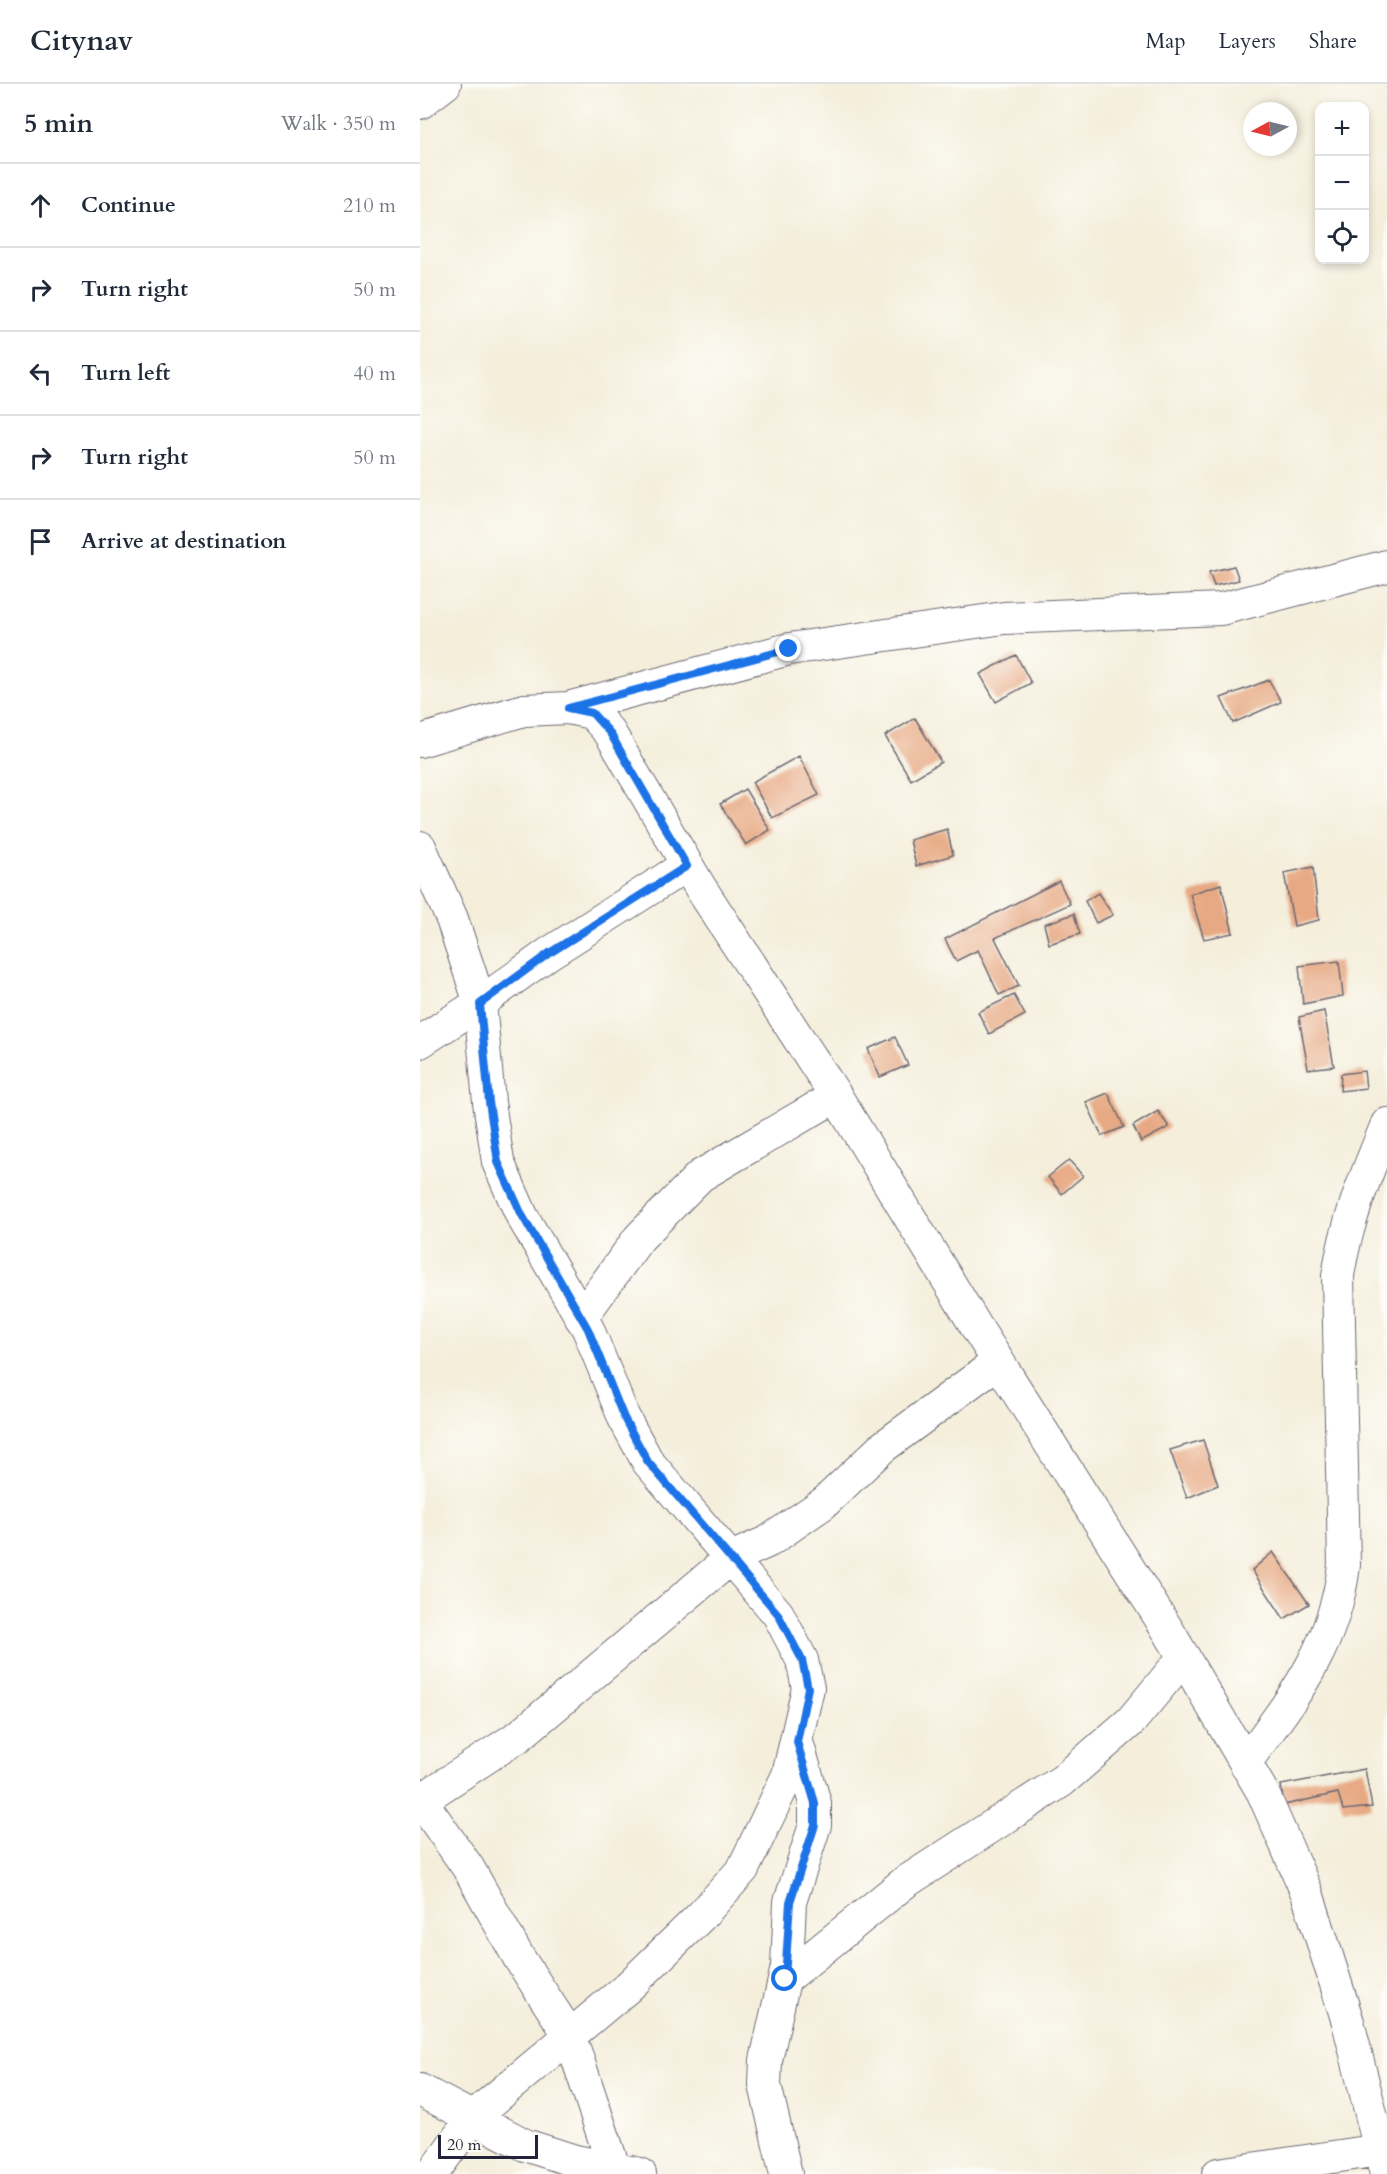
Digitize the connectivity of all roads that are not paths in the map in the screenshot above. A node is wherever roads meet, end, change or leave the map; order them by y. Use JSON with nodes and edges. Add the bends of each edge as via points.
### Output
{"nodes":[{"id":1,"x":445,"y":84,"type":"edge"},
{"id":2,"x":420,"y":104,"type":"edge"},
{"id":3,"x":1387,"y":566,"type":"edge"},
{"id":4,"x":568,"y":708,"type":"junction"},
{"id":5,"x":420,"y":741,"type":"edge"},
{"id":6,"x":420,"y":847,"type":"edge"},
{"id":7,"x":687,"y":866,"type":"junction"},
{"id":8,"x":480,"y":1004,"type":"junction"},
{"id":9,"x":420,"y":1042,"type":"edge"},
{"id":10,"x":836,"y":1096,"type":"junction"},
{"id":11,"x":1387,"y":1124,"type":"edge"},
{"id":12,"x":1379,"y":1157,"type":"edge"},
{"id":13,"x":581,"y":1317,"type":"junction"},
{"id":14,"x":998,"y":1362,"type":"junction"},
{"id":15,"x":731,"y":1558,"type":"junction"},
{"id":16,"x":1184,"y":1657,"type":"junction"},
{"id":17,"x":797,"y":1742,"type":"junction"},
{"id":18,"x":1245,"y":1763,"type":"junction"},
{"id":19,"x":420,"y":1799,"type":"edge"},
{"id":20,"x":785,"y":1979,"type":"junction"},
{"id":21,"x":570,"y":2036,"type":"junction"},
{"id":22,"x":420,"y":2090,"type":"edge"},
{"id":23,"x":474,"y":2116,"type":"junction"},
{"id":24,"x":1383,"y":2162,"type":"edge"},
{"id":25,"x":624,"y":2173,"type":"edge"},
{"id":26,"x":432,"y":2174,"type":"edge"},
{"id":27,"x":786,"y":2174,"type":"edge"},
{"id":28,"x":1218,"y":2174,"type":"edge"}],
"edges":[{"from":1,"to":2,"type":"street"},
{"from":3,"to":4,"type":"street","via":[[1221,609],[1004,618],[789,649]]},
{"from":4,"to":5,"type":"street","via":[[524,710]]},
{"from":4,"to":7,"type":"street","via":[[592,713],[610,733]]},
{"from":6,"to":8,"type":"street","via":[[452,919]]},
{"from":7,"to":8,"type":"street","via":[[548,954]]},
{"from":7,"to":10,"type":"street"},
{"from":8,"to":9,"type":"street"},
{"from":8,"to":13,"type":"street","via":[[498,1162],[522,1215]]},
{"from":10,"to":13,"type":"street","via":[[700,1176],[639,1238]]},
{"from":10,"to":14,"type":"street"},
{"from":11,"to":12,"type":"street"},
{"from":12,"to":18,"type":"street","via":[[1344,1238],[1338,1276],[1344,1565],[1341,1590],[1330,1628],[1304,1683]]},
{"from":13,"to":15,"type":"street","via":[[624,1418],[648,1462]]},
{"from":14,"to":15,"type":"street","via":[[883,1447],[824,1503],[769,1541]]},
{"from":14,"to":16,"type":"street"},
{"from":15,"to":17,"type":"street","via":[[778,1614],[802,1660],[808,1688]]},
{"from":15,"to":19,"type":"street","via":[[519,1737]]},
{"from":16,"to":18,"type":"street"},
{"from":16,"to":20,"type":"street","via":[[1131,1721],[1062,1781],[904,1883]]},
{"from":17,"to":20,"type":"street","via":[[815,1803],[815,1825],[790,1902]]},
{"from":17,"to":21,"type":"street","via":[[788,1775],[743,1869],[627,1988]]},
{"from":18,"to":24,"type":"street","via":[[1263,1793],[1307,1893],[1348,2022]]},
{"from":19,"to":21,"type":"street","via":[[469,1869],[519,1958]]},
{"from":20,"to":27,"type":"street","via":[[766,2060],[765,2085]]},
{"from":21,"to":23,"type":"street"},
{"from":21,"to":25,"type":"street"},
{"from":22,"to":23,"type":"street"},
{"from":23,"to":25,"type":"street","via":[[525,2145]]},
{"from":23,"to":26,"type":"street"},
{"from":24,"to":28,"type":"street"}]}
